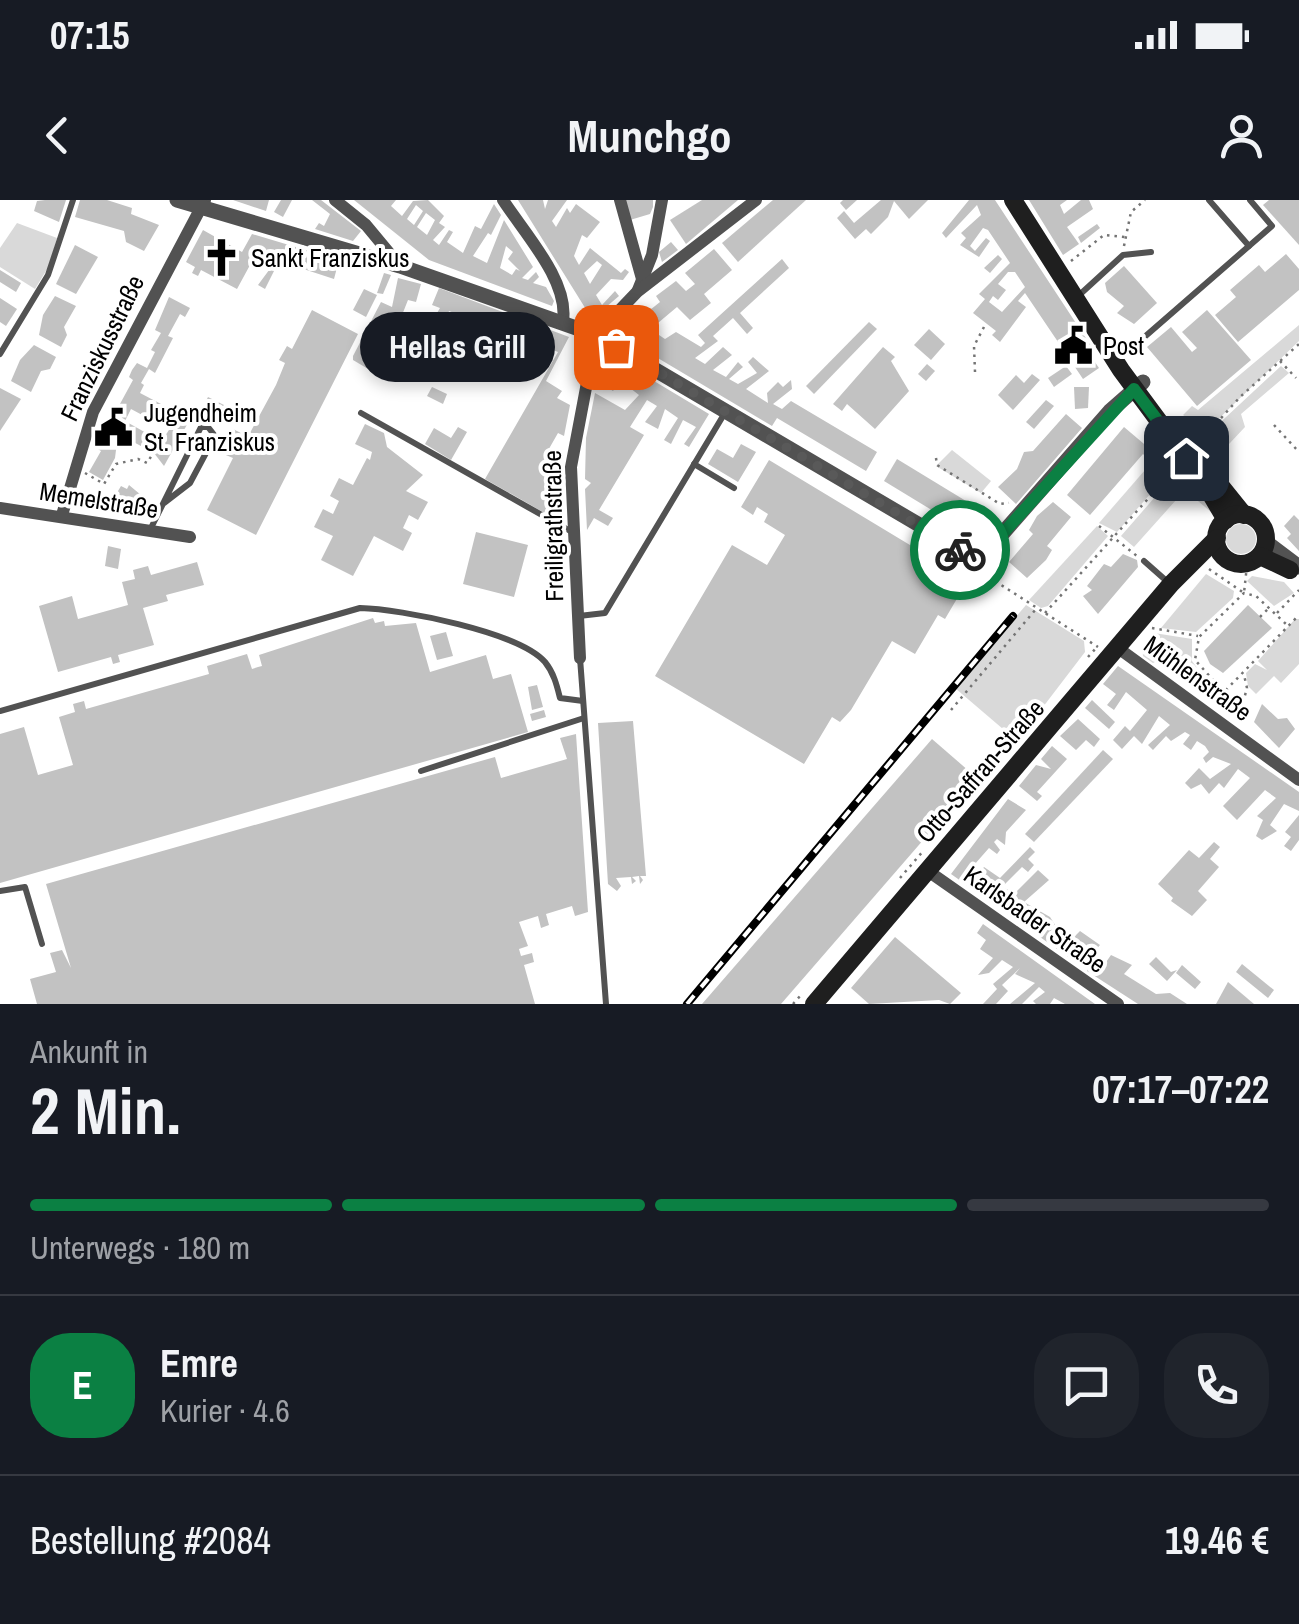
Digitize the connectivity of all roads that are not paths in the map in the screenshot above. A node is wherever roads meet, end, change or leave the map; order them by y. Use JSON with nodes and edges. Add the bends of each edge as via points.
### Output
{"nodes":[{"id":1,"x":73,"y":200,"type":"edge"},
{"id":2,"x":178,"y":200,"type":"edge"},
{"id":3,"x":335,"y":200,"type":"edge"},
{"id":4,"x":504,"y":200,"type":"edge"},
{"id":5,"x":620,"y":200,"type":"edge"},
{"id":6,"x":662,"y":200,"type":"edge"},
{"id":7,"x":756,"y":200,"type":"edge"},
{"id":8,"x":1013,"y":200,"type":"edge"},
{"id":9,"x":1209,"y":200,"type":"edge"},
{"id":10,"x":1250,"y":200,"type":"edge"},
{"id":11,"x":202,"y":203,"type":"edge"},
{"id":12,"x":1249,"y":246,"type":"junction"},
{"id":13,"x":1151,"y":252,"type":"dead end"},
{"id":14,"x":400,"y":266,"type":"junction"},
{"id":15,"x":640,"y":286,"type":"junction"},
{"id":16,"x":1075,"y":298,"type":"junction"},
{"id":17,"x":563,"y":322,"type":"junction"},
{"id":18,"x":596,"y":335,"type":"junction"},
{"id":19,"x":0,"y":354,"type":"edge"},
{"id":20,"x":1119,"y":358,"type":"junction"},
{"id":21,"x":1138,"y":386,"type":"junction"},
{"id":22,"x":726,"y":411,"type":"junction"},
{"id":23,"x":361,"y":413,"type":"dead end"},
{"id":24,"x":694,"y":464,"type":"junction"},
{"id":25,"x":734,"y":488,"type":"dead end"},
{"id":26,"x":164,"y":503,"type":"junction"},
{"id":27,"x":0,"y":508,"type":"edge"},
{"id":28,"x":62,"y":515,"type":"junction"},
{"id":29,"x":1235,"y":517,"type":"junction"},
{"id":30,"x":150,"y":531,"type":"junction"},
{"id":31,"x":573,"y":532,"type":"junction"},
{"id":32,"x":190,"y":537,"type":"dead end"},
{"id":33,"x":1216,"y":538,"type":"junction"},
{"id":34,"x":1258,"y":554,"type":"junction"},
{"id":35,"x":1216,"y":560,"type":"junction"},
{"id":36,"x":1144,"y":561,"type":"road end"},
{"id":37,"x":1296,"y":571,"type":"edge"},
{"id":38,"x":1177,"y":578,"type":"junction"},
{"id":39,"x":578,"y":616,"type":"junction"},
{"id":40,"x":1118,"y":648,"type":"junction"},
{"id":41,"x":580,"y":658,"type":"joint"},
{"id":42,"x":583,"y":702,"type":"junction"},
{"id":43,"x":0,"y":711,"type":"edge"},
{"id":44,"x":584,"y":718,"type":"junction"},
{"id":45,"x":421,"y":772,"type":"dead end"},
{"id":46,"x":1299,"y":780,"type":"edge"},
{"id":47,"x":928,"y":871,"type":"junction"},
{"id":48,"x":0,"y":891,"type":"edge"},
{"id":49,"x":42,"y":944,"type":"dead end"},
{"id":50,"x":606,"y":1004,"type":"edge"},
{"id":51,"x":814,"y":1004,"type":"edge"},
{"id":52,"x":1118,"y":1004,"type":"edge"}],
"edges":[{"from":1,"to":19,"type":"lane","via":[[48,275]]},
{"from":2,"to":11,"type":"street"},
{"from":3,"to":14,"type":"street","via":[[366,224]]},
{"from":4,"to":17,"type":"street","via":[[556,284],[565,305]]},
{"from":5,"to":15,"type":"street"},
{"from":6,"to":15,"type":"street"},
{"from":7,"to":15,"type":"street"},
{"from":8,"to":16,"type":"main road"},
{"from":9,"to":12,"type":"lane"},
{"from":10,"to":12,"type":"lane","via":[[1272,226]]},
{"from":11,"to":14,"type":"street"},
{"from":11,"to":28,"type":"street","name":"Franziskusstraße","via":[[106,384]]},
{"from":12,"to":20,"type":"lane"},
{"from":13,"to":16,"type":"lane","via":[[1122,255]]},
{"from":14,"to":17,"type":"street"},
{"from":15,"to":18,"type":"street"},
{"from":16,"to":20,"type":"main road"},
{"from":17,"to":18,"type":"street"},
{"from":18,"to":22,"type":"street"},
{"from":18,"to":31,"type":"street","name":"Freiligrathstraße","via":[[575,428]]},
{"from":20,"to":21,"type":"main road"},
{"from":21,"to":22,"type":"street","via":[[988,548],[971,552]]},
{"from":21,"to":29,"type":"main road"},
{"from":22,"to":24,"type":"lane"},
{"from":23,"to":31,"type":"lane"},
{"from":24,"to":25,"type":"lane"},
{"from":24,"to":39,"type":"lane","via":[[605,614]]},
{"from":26,"to":26,"type":"lane","via":[[202,427],[208,428],[216,436],[190,483]]},
{"from":26,"to":30,"type":"lane"},
{"from":27,"to":28,"type":"street","name":"Memelstraße"},
{"from":28,"to":30,"type":"street","name":"Memelstraße"},
{"from":29,"to":33,"type":"main road","name":"Otto-Saffran-Straße"},
{"from":29,"to":34,"type":"main road","via":[[1258,522]]},
{"from":30,"to":32,"type":"street","name":"Memelstraße"},
{"from":31,"to":39,"type":"street","name":"Freiligrathstraße"},
{"from":33,"to":35,"type":"main road"},
{"from":33,"to":38,"type":"main road","name":"Otto-Saffran-Straße"},
{"from":34,"to":35,"type":"main road"},
{"from":34,"to":37,"type":"main road"},
{"from":35,"to":38,"type":"main road","name":"Otto-Saffran-Straße"},
{"from":36,"to":38,"type":"lane"},
{"from":38,"to":40,"type":"main road","name":"Otto-Saffran-Straße"},
{"from":39,"to":41,"type":"street","name":"Freiligrathstraße"},
{"from":40,"to":46,"type":"street","name":"Mühlenstraße"},
{"from":40,"to":47,"type":"main road","name":"Otto-Saffran-Straße"},
{"from":41,"to":42,"type":"lane"},
{"from":42,"to":43,"type":"lane","via":[[560,698],[545,662],[528,648],[434,618],[360,608]]},
{"from":42,"to":44,"type":"lane"},
{"from":44,"to":45,"type":"lane"},
{"from":44,"to":50,"type":"lane"},
{"from":47,"to":51,"type":"main road","name":"Otto-Saffran-Straße"},
{"from":47,"to":52,"type":"street","name":"Karlsbader Straße"},
{"from":48,"to":49,"type":"lane","via":[[25,887]]}]}
